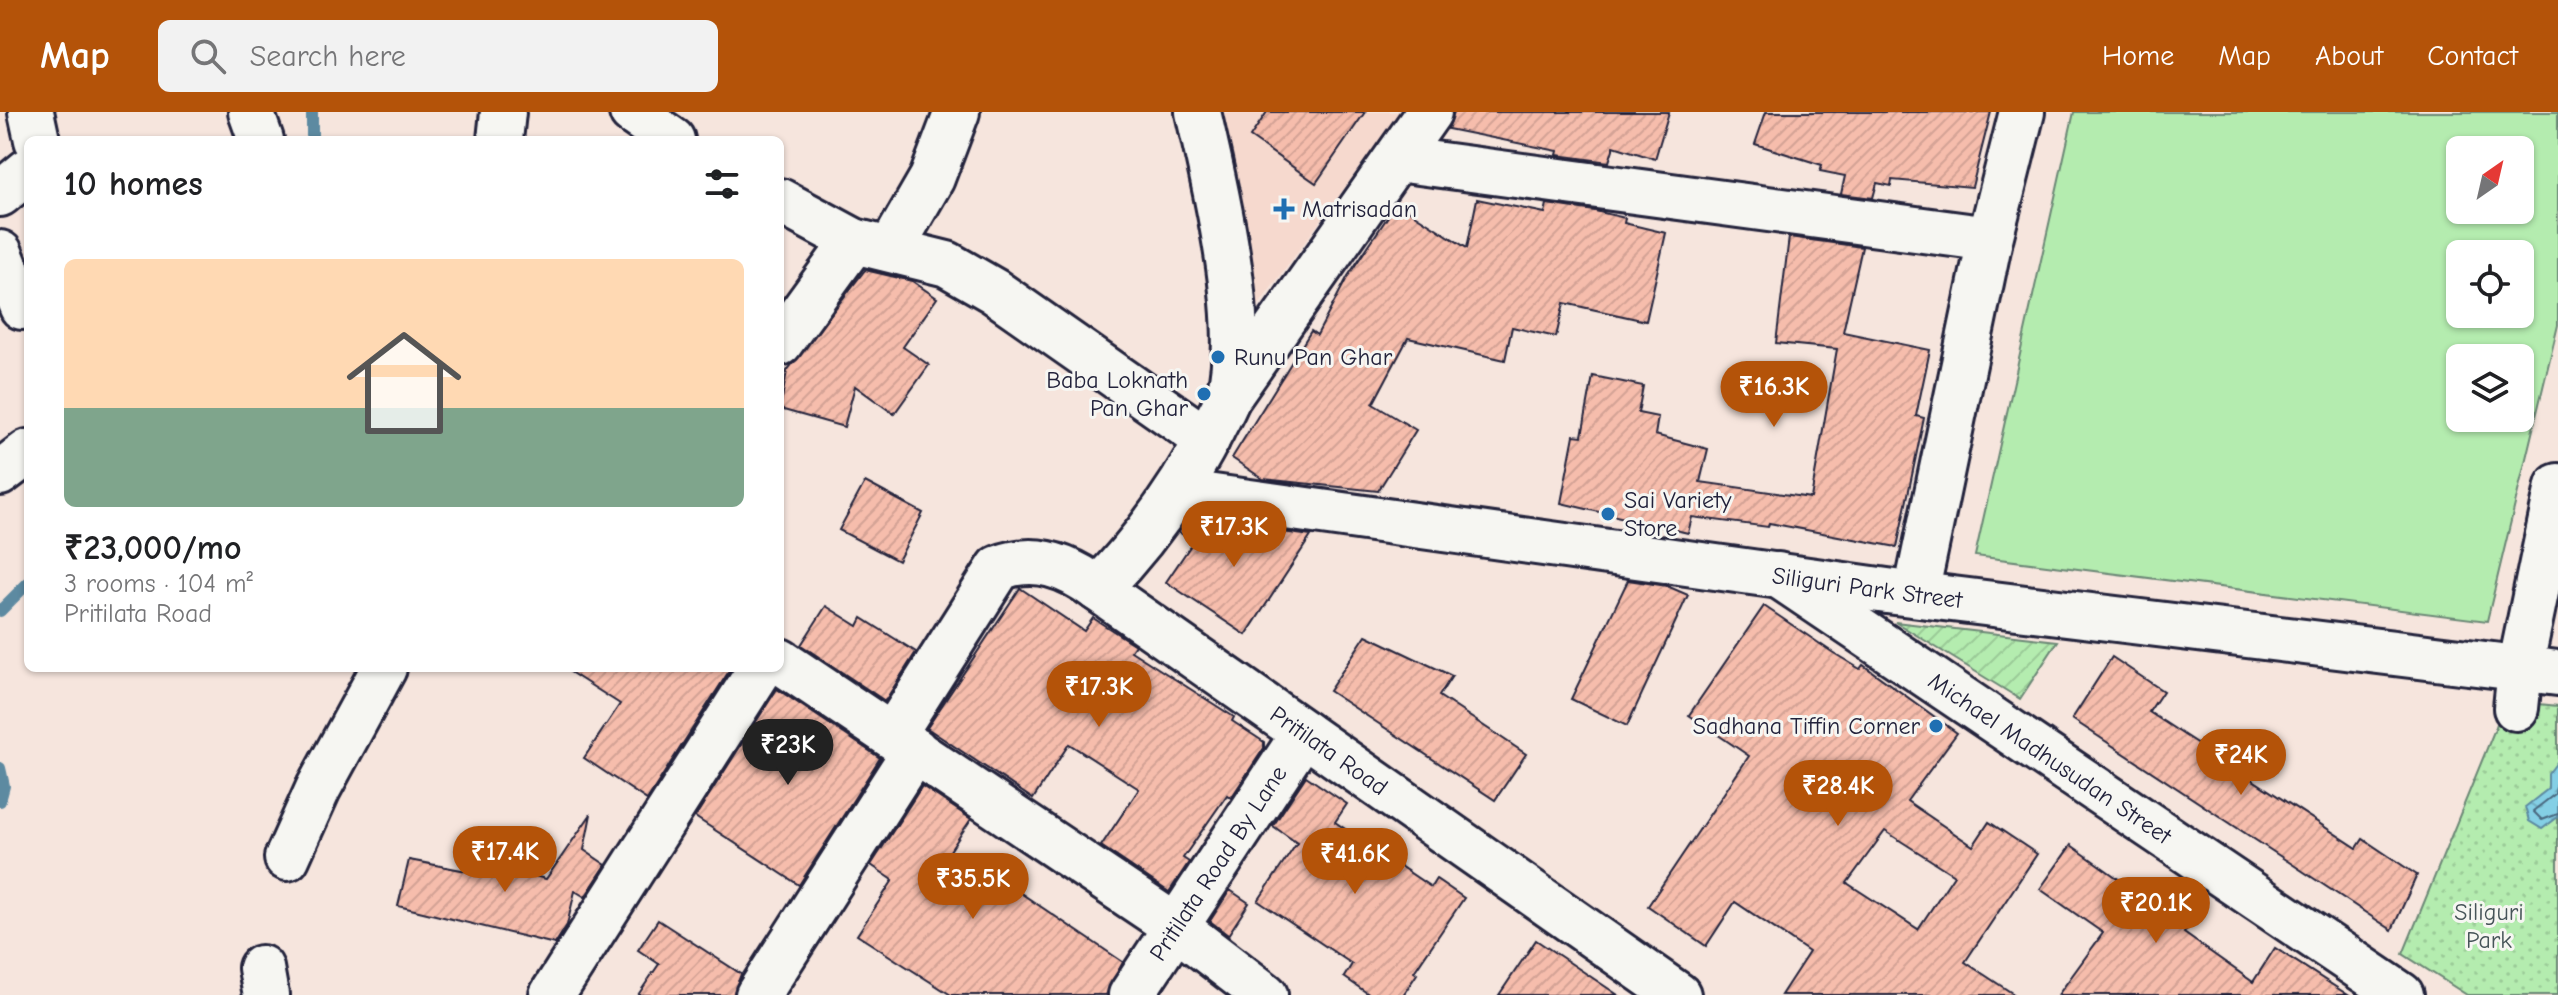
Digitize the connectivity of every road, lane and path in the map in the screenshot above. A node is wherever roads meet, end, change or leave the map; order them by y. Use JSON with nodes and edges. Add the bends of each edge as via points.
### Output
{"nodes":[{"id":1,"x":31,"y":112,"type":"edge"},
{"id":2,"x":251,"y":112,"type":"edge"},
{"id":3,"x":503,"y":112,"type":"edge"},
{"id":4,"x":632,"y":112,"type":"edge"},
{"id":5,"x":957,"y":112,"type":"edge"},
{"id":6,"x":1198,"y":112,"type":"edge"},
{"id":7,"x":1429,"y":112,"type":"edge"},
{"id":8,"x":2022,"y":112,"type":"edge"},
{"id":9,"x":36,"y":136,"type":"edge"},
{"id":10,"x":260,"y":136,"type":"edge"},
{"id":11,"x":500,"y":136,"type":"edge"},
{"id":12,"x":666,"y":136,"type":"edge"},
{"id":13,"x":1397,"y":159,"type":"junction"},
{"id":14,"x":24,"y":174,"type":"edge"},
{"id":15,"x":0,"y":194,"type":"edge"},
{"id":16,"x":784,"y":203,"type":"edge"},
{"id":17,"x":1990,"y":239,"type":"junction"},
{"id":18,"x":873,"y":245,"type":"junction"},
{"id":19,"x":0,"y":253,"type":"edge"},
{"id":20,"x":22,"y":307,"type":"dead end"},
{"id":21,"x":784,"y":339,"type":"edge"},
{"id":22,"x":1216,"y":421,"type":"junction"},
{"id":23,"x":24,"y":455,"type":"edge"},
{"id":24,"x":0,"y":473,"type":"edge"},
{"id":25,"x":2558,"y":486,"type":"edge"},
{"id":26,"x":1178,"y":492,"type":"junction"},
{"id":27,"x":1778,"y":575,"type":"junction"},
{"id":28,"x":1098,"y":589,"type":"junction"},
{"id":29,"x":1916,"y":594,"type":"junction"},
{"id":30,"x":784,"y":664,"type":"edge"},
{"id":31,"x":382,"y":672,"type":"edge"},
{"id":32,"x":758,"y":672,"type":"edge"},
{"id":33,"x":2531,"y":684,"type":"edge"},
{"id":34,"x":1304,"y":733,"type":"junction"},
{"id":35,"x":904,"y":742,"type":"junction"},
{"id":36,"x":287,"y":858,"type":"dead end"},
{"id":37,"x":1175,"y":926,"type":"junction"},
{"id":38,"x":2382,"y":990,"type":"edge"},
{"id":39,"x":552,"y":995,"type":"edge"},
{"id":40,"x":758,"y":995,"type":"edge"},
{"id":41,"x":1131,"y":995,"type":"edge"},
{"id":42,"x":1265,"y":995,"type":"edge"},
{"id":43,"x":1678,"y":995,"type":"edge"}],
"edges":[{"from":1,"to":9,"type":"street"},
{"from":2,"to":10,"type":"street"},
{"from":3,"to":11,"type":"street"},
{"from":4,"to":12,"type":"street"},
{"from":5,"to":18,"type":"street","via":[[932,178]]},
{"from":6,"to":22,"type":"street","via":[[1217,197],[1235,326],[1230,391]]},
{"from":7,"to":13,"type":"street"},
{"from":8,"to":17,"type":"street"},
{"from":13,"to":17,"type":"street"},
{"from":13,"to":22,"type":"street"},
{"from":14,"to":15,"type":"street"},
{"from":16,"to":18,"type":"street"},
{"from":17,"to":29,"type":"street"},
{"from":18,"to":21,"type":"street"},
{"from":18,"to":22,"type":"street","via":[[947,264]]},
{"from":19,"to":20,"type":"street"},
{"from":22,"to":26,"type":"street"},
{"from":23,"to":24,"type":"street"},
{"from":25,"to":33,"type":"street"},
{"from":26,"to":27,"type":"street","name":"Siliguri Park Street"},
{"from":26,"to":28,"type":"street"},
{"from":27,"to":29,"type":"street","name":"Siliguri Park Street"},
{"from":27,"to":38,"type":"street","name":"Michael Madhusudan Street"},
{"from":28,"to":34,"type":"street","name":"Pritilata Road"},
{"from":28,"to":35,"type":"street","name":"Pritilata Road","via":[[1066,568],[1047,563],[1029,560],[999,568]]},
{"from":29,"to":33,"type":"street","name":"Siliguri Park Street"},
{"from":30,"to":35,"type":"street"},
{"from":31,"to":36,"type":"street"},
{"from":32,"to":39,"type":"street"},
{"from":34,"to":37,"type":"street","name":"Pritilata Road By Lane"},
{"from":34,"to":43,"type":"street","name":"Pritilata Road"},
{"from":35,"to":37,"type":"street"},
{"from":35,"to":40,"type":"street"},
{"from":37,"to":41,"type":"street","name":"Pritilata Road By Lane"},
{"from":37,"to":42,"type":"street"}]}
